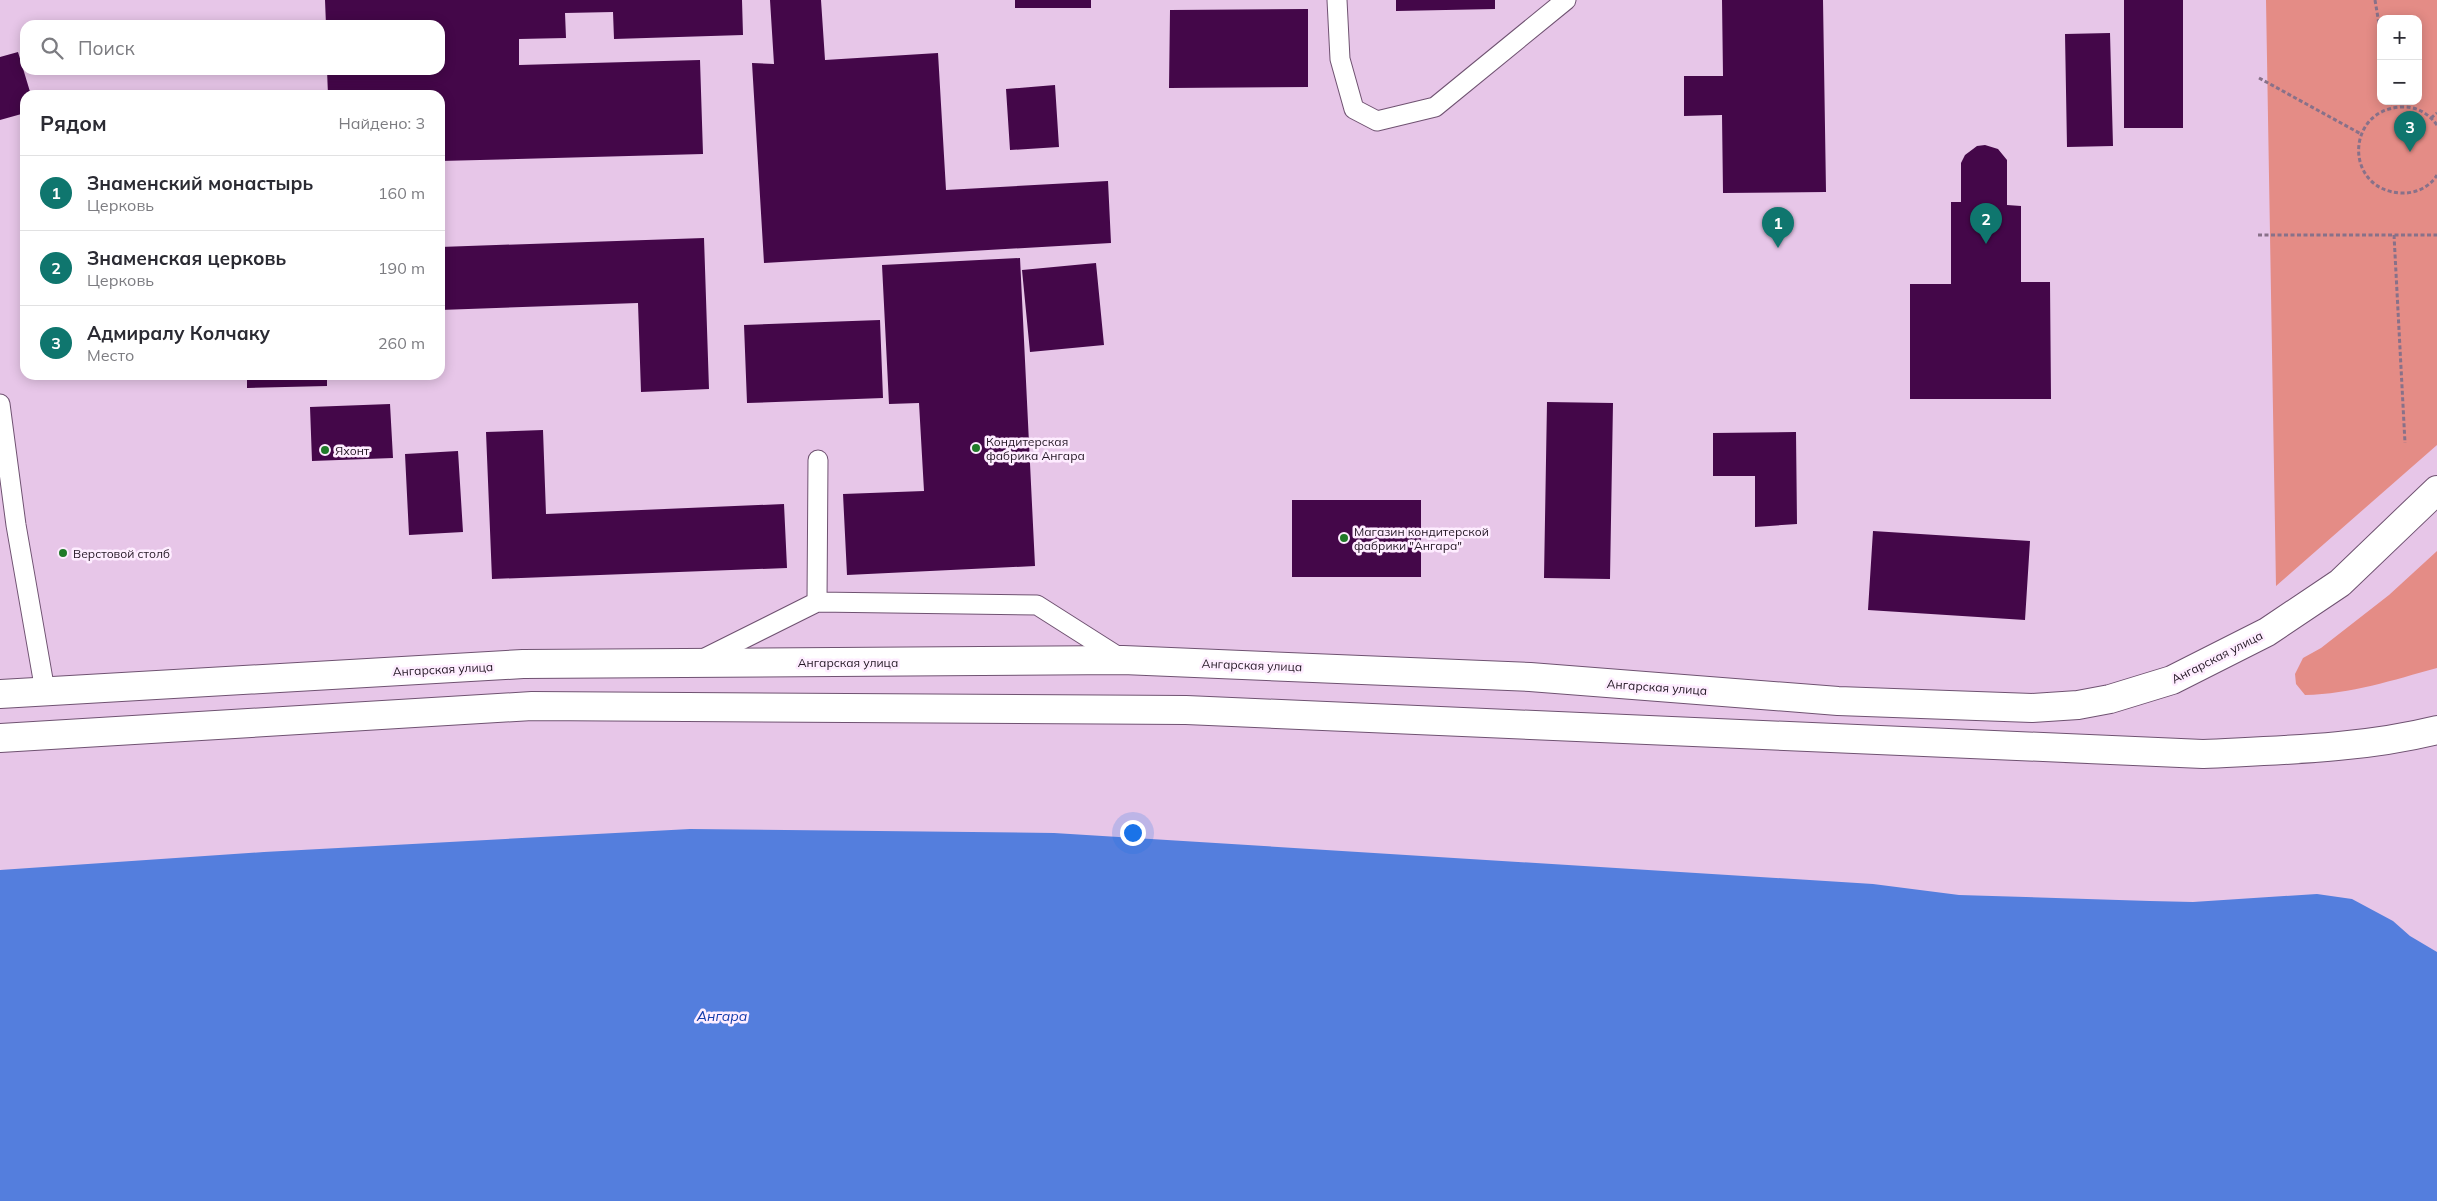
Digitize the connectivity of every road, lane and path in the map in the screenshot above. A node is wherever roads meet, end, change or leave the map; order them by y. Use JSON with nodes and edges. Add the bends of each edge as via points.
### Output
{"nodes":[{"id":1,"x":1337,"y":0,"type":"edge"},
{"id":2,"x":1566,"y":0,"type":"edge"},
{"id":3,"x":2375,"y":0,"type":"edge"},
{"id":4,"x":2378,"y":15,"type":"edge"},
{"id":5,"x":2259,"y":78,"type":"dead end"},
{"id":6,"x":2393,"y":107,"type":"joint"},
{"id":7,"x":2437,"y":113,"type":"edge"},
{"id":8,"x":2431,"y":118,"type":"junction"},
{"id":9,"x":2437,"y":125,"type":"edge"},
{"id":10,"x":2361,"y":134,"type":"junction"},
{"id":11,"x":2437,"y":175,"type":"edge"},
{"id":12,"x":2258,"y":235,"type":"dead end"},
{"id":13,"x":2394,"y":235,"type":"junction"},
{"id":14,"x":2437,"y":235,"type":"edge"},
{"id":15,"x":0,"y":404,"type":"edge"},
{"id":16,"x":2405,"y":443,"type":"dead end"},
{"id":17,"x":818,"y":460,"type":"dead end"},
{"id":18,"x":2437,"y":490,"type":"edge"},
{"id":19,"x":817,"y":602,"type":"junction"},
{"id":20,"x":1123,"y":660,"type":"junction"},
{"id":21,"x":697,"y":662,"type":"junction"},
{"id":22,"x":45,"y":691,"type":"junction"},
{"id":23,"x":0,"y":694,"type":"edge"},
{"id":24,"x":2437,"y":730,"type":"edge"},
{"id":25,"x":0,"y":738,"type":"edge"}],
"edges":[{"from":1,"to":2,"type":"lane","via":[[1340,59],[1354,109],[1378,121],[1435,107]]},
{"from":3,"to":4,"type":"path"},
{"from":5,"to":10,"type":"path"},
{"from":6,"to":8,"type":"path","via":[[2420,110]]},
{"from":6,"to":10,"type":"path","via":[[2380,112]]},
{"from":7,"to":8,"type":"path"},
{"from":8,"to":9,"type":"path"},
{"from":10,"to":11,"type":"path","via":[[2358,148],[2360,163],[2367,177],[2378,187],[2406,194],[2421,190]]},
{"from":12,"to":13,"type":"path"},
{"from":13,"to":14,"type":"path"},
{"from":13,"to":16,"type":"path"},
{"from":15,"to":22,"type":"lane","via":[[16,525]]},
{"from":17,"to":19,"type":"lane"},
{"from":18,"to":20,"type":"main road","name":"Ангарская улица","via":[[2340,583],[2266,632],[2172,680],[2078,705],[2032,708],[1838,701],[1530,677]]},
{"from":19,"to":20,"type":"lane","via":[[1037,605]]},
{"from":19,"to":21,"type":"lane"},
{"from":20,"to":21,"type":"main road","name":"Ангарская улица"},
{"from":21,"to":22,"type":"main road","name":"Ангарская улица","via":[[523,664]]},
{"from":22,"to":23,"type":"main road","name":"Ангарская улица"},
{"from":24,"to":25,"type":"main road","via":[[2330,748],[2203,754],[1186,710],[532,706]]}]}
